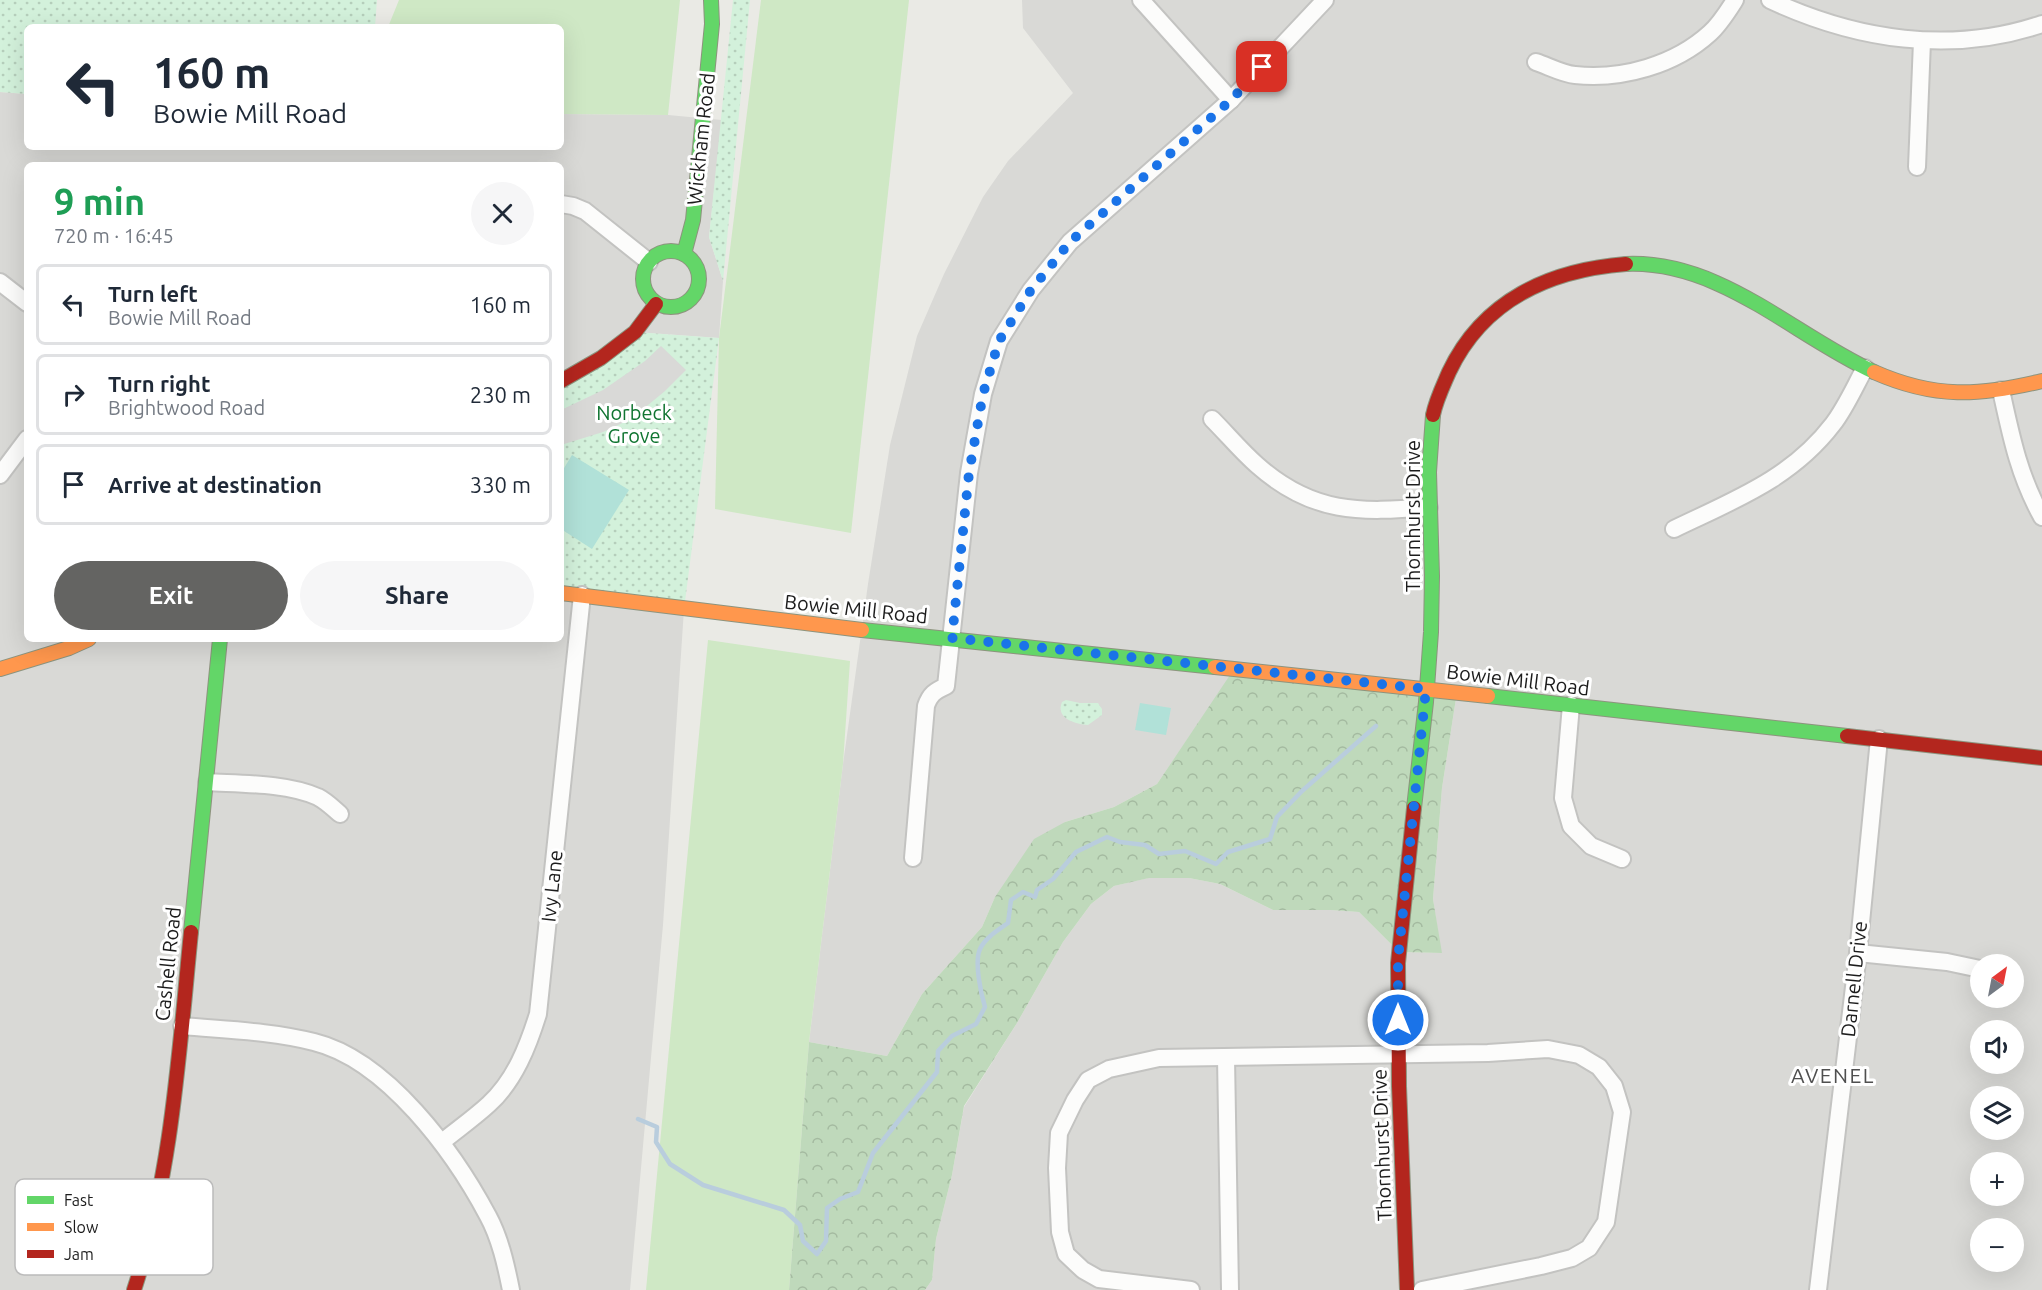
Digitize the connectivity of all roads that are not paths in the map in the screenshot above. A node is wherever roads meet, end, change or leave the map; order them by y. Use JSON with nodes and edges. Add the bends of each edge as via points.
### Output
{"nodes":[{"id":1,"x":711,"y":0,"type":"edge"},
{"id":2,"x":720,"y":0,"type":"edge"},
{"id":3,"x":1141,"y":0,"type":"edge"},
{"id":4,"x":1325,"y":0,"type":"edge"},
{"id":5,"x":1735,"y":0,"type":"edge"},
{"id":6,"x":1770,"y":0,"type":"edge"},
{"id":7,"x":712,"y":24,"type":"junction"},
{"id":8,"x":2042,"y":24,"type":"edge"},
{"id":9,"x":1922,"y":41,"type":"junction"},
{"id":10,"x":1536,"y":62,"type":"dead end"},
{"id":11,"x":1231,"y":100,"type":"junction"},
{"id":12,"x":1917,"y":167,"type":"dead end"},
{"id":13,"x":564,"y":205,"type":"edge"},
{"id":14,"x":684,"y":254,"type":"junction"},
{"id":15,"x":649,"y":262,"type":"junction"},
{"id":16,"x":0,"y":282,"type":"edge"},
{"id":17,"x":24,"y":301,"type":"edge"},
{"id":18,"x":656,"y":304,"type":"junction"},
{"id":19,"x":1865,"y":368,"type":"junction"},
{"id":20,"x":564,"y":379,"type":"edge"},
{"id":21,"x":2042,"y":381,"type":"edge"},
{"id":22,"x":2001,"y":390,"type":"junction"},
{"id":23,"x":1212,"y":419,"type":"dead end"},
{"id":24,"x":24,"y":443,"type":"edge"},
{"id":25,"x":0,"y":476,"type":"edge"},
{"id":26,"x":1429,"y":507,"type":"junction"},
{"id":27,"x":2042,"y":517,"type":"edge"},
{"id":28,"x":1674,"y":529,"type":"dead end"},
{"id":29,"x":564,"y":593,"type":"edge"},
{"id":30,"x":582,"y":595,"type":"junction"},
{"id":31,"x":952,"y":638,"type":"junction"},
{"id":32,"x":82,"y":642,"type":"edge"},
{"id":33,"x":220,"y":642,"type":"edge"},
{"id":34,"x":0,"y":669,"type":"edge"},
{"id":35,"x":1426,"y":689,"type":"junction"},
{"id":36,"x":1571,"y":705,"type":"junction"},
{"id":37,"x":1879,"y":739,"type":"junction"},
{"id":38,"x":2042,"y":758,"type":"edge"},
{"id":39,"x":207,"y":782,"type":"junction"},
{"id":40,"x":340,"y":814,"type":"dead end"},
{"id":41,"x":913,"y":858,"type":"dead end"},
{"id":42,"x":1622,"y":859,"type":"dead end"},
{"id":43,"x":1858,"y":953,"type":"junction"},
{"id":44,"x":1970,"y":967,"type":"edge"},
{"id":45,"x":182,"y":1026,"type":"junction"},
{"id":46,"x":1398,"y":1055,"type":"junction"},
{"id":47,"x":1226,"y":1058,"type":"junction"},
{"id":48,"x":442,"y":1142,"type":"junction"},
{"id":49,"x":164,"y":1179,"type":"edge"},
{"id":50,"x":139,"y":1275,"type":"edge"},
{"id":51,"x":134,"y":1290,"type":"edge"},
{"id":52,"x":511,"y":1290,"type":"edge"},
{"id":53,"x":1191,"y":1290,"type":"edge"},
{"id":54,"x":1230,"y":1290,"type":"edge"},
{"id":55,"x":1407,"y":1290,"type":"edge"},
{"id":56,"x":1422,"y":1290,"type":"edge"},
{"id":57,"x":1818,"y":1290,"type":"edge"}],
"edges":[{"from":1,"to":7,"type":"street","name":"Wickham Road"},
{"from":2,"to":7,"type":"street","name":"Wickham Road","via":[[719,17]]},
{"from":3,"to":11,"type":"street"},
{"from":4,"to":11,"type":"street"},
{"from":5,"to":10,"type":"street","via":[[1699,42],[1676,57],[1636,71],[1574,75]]},
{"from":6,"to":9,"type":"street","via":[[1849,30]]},
{"from":7,"to":14,"type":"street","name":"Wickham Road","via":[[693,220]]},
{"from":8,"to":9,"type":"street","via":[[2016,33],[1960,41]]},
{"from":9,"to":12,"type":"street"},
{"from":11,"to":31,"type":"street","via":[[1070,242],[1031,290],[999,341],[983,394],[969,473]]},
{"from":13,"to":15,"type":"street","via":[[585,211]]},
{"from":14,"to":15,"type":"street","via":[[661,252]]},
{"from":14,"to":18,"type":"street","via":[[697,267],[696,293],[674,308]]},
{"from":15,"to":18,"type":"street","via":[[643,272],[643,284]]},
{"from":16,"to":17,"type":"street"},
{"from":18,"to":20,"type":"street","via":[[634,332],[601,358]]},
{"from":19,"to":22,"type":"street","name":"Thornhurst Drive","via":[[1934,391]]},
{"from":19,"to":26,"type":"street","name":"Thornhurst Drive","via":[[1728,288],[1693,273],[1659,265],[1614,263],[1567,273],[1542,282],[1498,310],[1477,329],[1456,359],[1435,407],[1429,453]]},
{"from":19,"to":28,"type":"street","via":[[1833,423],[1794,465],[1761,487]]},
{"from":21,"to":22,"type":"street","name":"Thornhurst Drive"},
{"from":22,"to":27,"type":"street","via":[[2014,453]]},
{"from":23,"to":26,"type":"street","via":[[1256,465],[1309,500],[1347,509]]},
{"from":24,"to":25,"type":"street"},
{"from":26,"to":35,"type":"street","name":"Thornhurst Drive","via":[[1432,596]]},
{"from":29,"to":30,"type":"street","name":"Bowie Mill Road"},
{"from":30,"to":31,"type":"street","name":"Bowie Mill Road"},
{"from":30,"to":48,"type":"street","name":"Ivy Lane","via":[[538,1014],[528,1046],[511,1077],[491,1103]]},
{"from":31,"to":35,"type":"street","name":"Bowie Mill Road"},
{"from":31,"to":41,"type":"street","via":[[946,686],[935,691],[926,706]]},
{"from":32,"to":34,"type":"street"},
{"from":33,"to":39,"type":"street","name":"Cashell Road"},
{"from":35,"to":36,"type":"street","name":"Bowie Mill Road"},
{"from":35,"to":46,"type":"street","name":"Thornhurst Drive","via":[[1398,960]]},
{"from":36,"to":37,"type":"street","name":"Bowie Mill Road"},
{"from":36,"to":42,"type":"street","via":[[1563,798],[1571,826],[1591,846]]},
{"from":37,"to":38,"type":"street","name":"Bowie Mill Road"},
{"from":37,"to":43,"type":"street","name":"Darnell Drive"},
{"from":39,"to":40,"type":"street","via":[[293,790],[319,797]]},
{"from":39,"to":45,"type":"street","name":"Cashell Road"},
{"from":43,"to":44,"type":"street"},
{"from":43,"to":57,"type":"street","name":"Darnell Drive"},
{"from":45,"to":48,"type":"street","via":[[274,1035],[315,1042],[340,1052],[384,1080]]},
{"from":45,"to":49,"type":"street","name":"Cashell Road"},
{"from":46,"to":47,"type":"street"},
{"from":46,"to":55,"type":"street","name":"Thornhurst Drive"},
{"from":46,"to":56,"type":"street","via":[[1548,1049],[1579,1055],[1599,1067],[1614,1086],[1622,1112],[1606,1222],[1589,1248],[1562,1261]]},
{"from":47,"to":53,"type":"street","via":[[1159,1058],[1109,1069],[1088,1080],[1059,1133],[1059,1232],[1066,1254],[1099,1279]]},
{"from":47,"to":54,"type":"street"},
{"from":48,"to":52,"type":"street","via":[[489,1217]]},
{"from":50,"to":51,"type":"street","name":"Cashell Road"}]}
